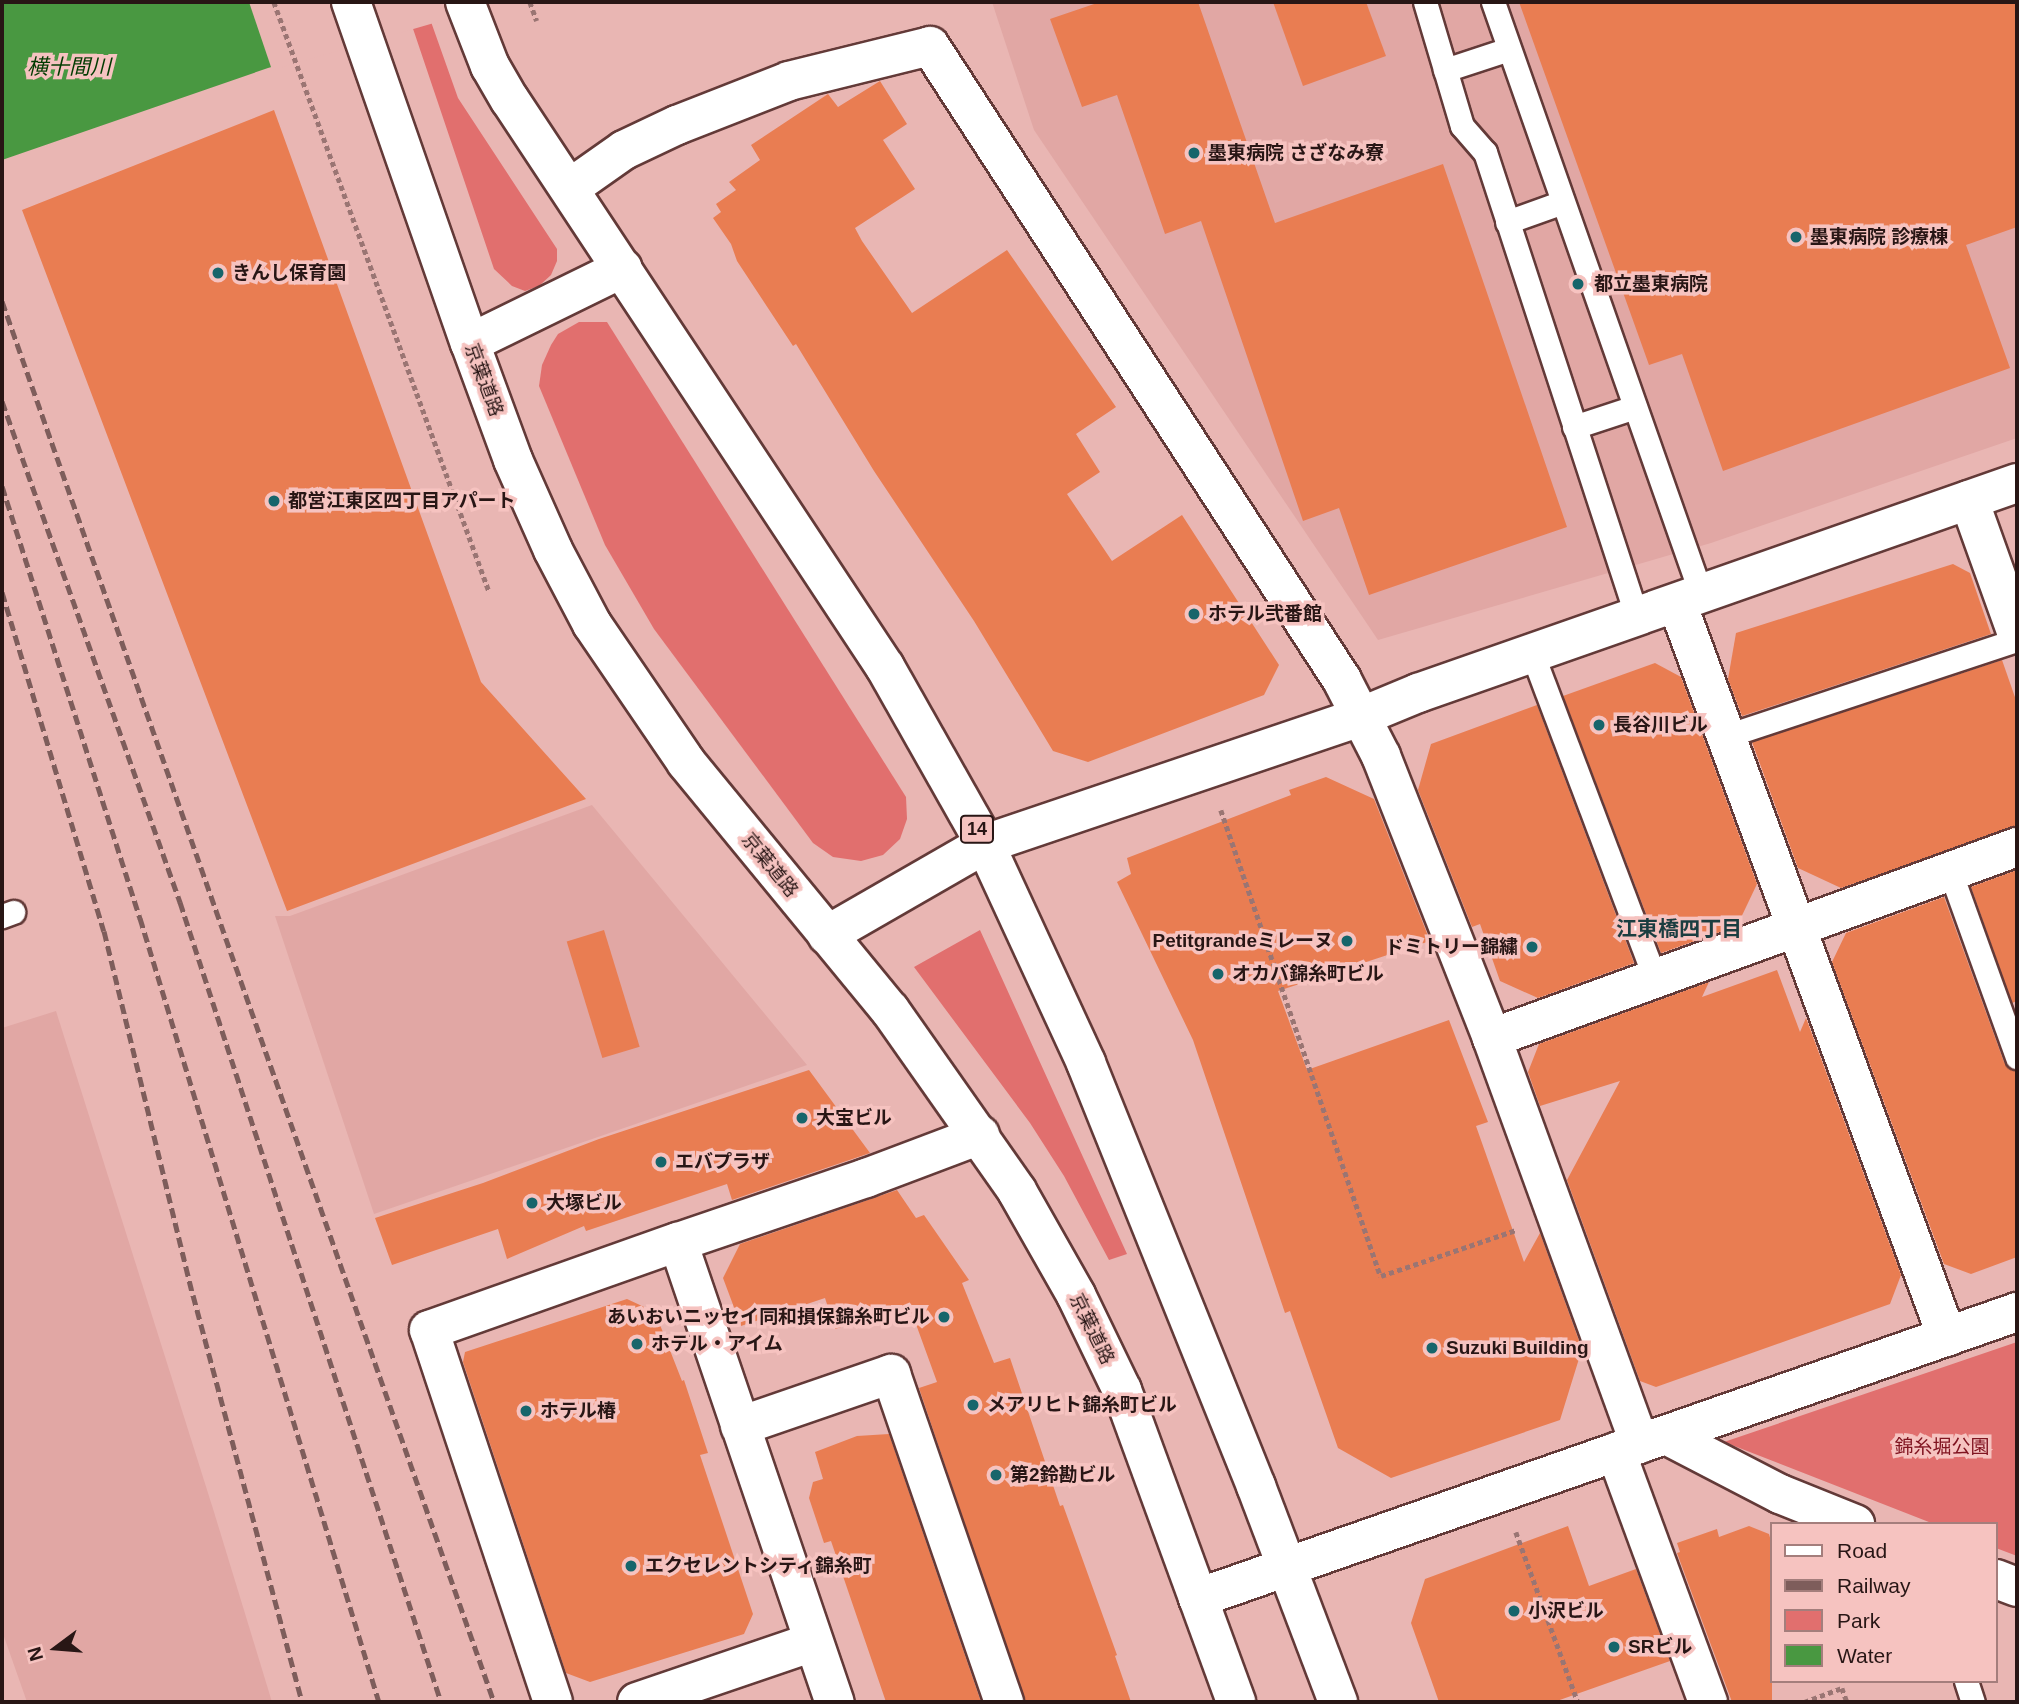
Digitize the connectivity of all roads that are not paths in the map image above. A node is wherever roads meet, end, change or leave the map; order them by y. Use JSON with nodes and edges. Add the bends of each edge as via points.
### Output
{"nodes":[{"id":1,"x":351,"y":2,"type":"edge"},
{"id":2,"x":1425,"y":2,"type":"edge"},
{"id":3,"x":1493,"y":2,"type":"edge"},
{"id":4,"x":469,"y":16,"type":"edge"},
{"id":5,"x":1509,"y":49,"type":"junction"},
{"id":6,"x":1445,"y":69,"type":"junction"},
{"id":7,"x":570,"y":188,"type":"junction"},
{"id":8,"x":1563,"y":202,"type":"junction"},
{"id":9,"x":1507,"y":222,"type":"junction"},
{"id":10,"x":623,"y":268,"type":"junction"},
{"id":11,"x":470,"y":342,"type":"junction"},
{"id":12,"x":1635,"y":407,"type":"junction"},
{"id":13,"x":1574,"y":427,"type":"junction"},
{"id":14,"x":2017,"y":483,"type":"edge"},
{"id":15,"x":1969,"y":500,"type":"junction"},
{"id":16,"x":1689,"y":598,"type":"junction"},
{"id":17,"x":1637,"y":616,"type":"junction"},
{"id":18,"x":2017,"y":634,"type":"edge"},
{"id":19,"x":2017,"y":640,"type":"edge"},
{"id":20,"x":1532,"y":653,"type":"junction"},
{"id":21,"x":1360,"y":717,"type":"junction"},
{"id":22,"x":1726,"y":736,"type":"junction"},
{"id":23,"x":985,"y":844,"type":"junction"},
{"id":24,"x":2017,"y":847,"type":"edge"},
{"id":25,"x":1950,"y":871,"type":"junction"},
{"id":26,"x":1796,"y":927,"type":"junction"},
{"id":27,"x":827,"y":935,"type":"junction"},
{"id":28,"x":1655,"y":978,"type":"junction"},
{"id":29,"x":1492,"y":1038,"type":"junction"},
{"id":30,"x":2017,"y":1058,"type":"edge"},
{"id":31,"x":980,"y":1135,"type":"junction"},
{"id":32,"x":678,"y":1242,"type":"junction"},
{"id":33,"x":2017,"y":1312,"type":"edge"},
{"id":34,"x":1947,"y":1337,"type":"junction"},
{"id":35,"x":740,"y":1426,"type":"junction"},
{"id":36,"x":1641,"y":1444,"type":"junction"},
{"id":37,"x":1850,"y":1522,"type":"edge"},
{"id":38,"x":1287,"y":1567,"type":"junction"},
{"id":39,"x":1998,"y":1581,"type":"edge"},
{"id":40,"x":2017,"y":1587,"type":"edge"},
{"id":41,"x":1198,"y":1598,"type":"junction"},
{"id":42,"x":813,"y":1643,"type":"junction"},
{"id":43,"x":1967,"y":1683,"type":"edge"},
{"id":44,"x":553,"y":1702,"type":"edge"},
{"id":45,"x":637,"y":1702,"type":"edge"},
{"id":46,"x":835,"y":1702,"type":"edge"},
{"id":47,"x":1004,"y":1702,"type":"edge"},
{"id":48,"x":1236,"y":1702,"type":"edge"},
{"id":49,"x":1338,"y":1702,"type":"edge"},
{"id":50,"x":1708,"y":1702,"type":"edge"},
{"id":51,"x":1973,"y":1702,"type":"edge"}],
"edges":[{"from":1,"to":11,"type":"main road","name":"京葉道路"},
{"from":2,"to":6,"type":"lane"},
{"from":3,"to":5,"type":"lane"},
{"from":4,"to":7,"type":"main road","number":"14","via":[[510,100]]},
{"from":5,"to":6,"type":"lane"},
{"from":5,"to":8,"type":"lane"},
{"from":6,"to":9,"type":"lane","via":[[1462,126],[1483,148]]},
{"from":7,"to":10,"type":"main road","number":"14"},
{"from":7,"to":21,"type":"main road","via":[[624,150],[689,120],[789,81],[930,46],[1336,669]]},
{"from":8,"to":9,"type":"lane"},
{"from":8,"to":12,"type":"lane"},
{"from":9,"to":13,"type":"lane"},
{"from":10,"to":11,"type":"main road"},
{"from":10,"to":23,"type":"main road","number":"14","via":[[886,667]]},
{"from":11,"to":27,"type":"main road","name":"京葉道路","via":[[518,471],[592,624],[685,762]]},
{"from":12,"to":13,"type":"lane"},
{"from":12,"to":16,"type":"lane"},
{"from":13,"to":17,"type":"lane"},
{"from":14,"to":15,"type":"main road"},
{"from":15,"to":16,"type":"main road"},
{"from":15,"to":18,"type":"main road"},
{"from":16,"to":17,"type":"main road"},
{"from":16,"to":22,"type":"main road"},
{"from":17,"to":20,"type":"main road"},
{"from":19,"to":22,"type":"lane"},
{"from":20,"to":21,"type":"main road"},
{"from":20,"to":28,"type":"lane"},
{"from":21,"to":23,"type":"main road"},
{"from":21,"to":29,"type":"main road","via":[[1381,756]]},
{"from":22,"to":26,"type":"main road"},
{"from":23,"to":27,"type":"main road"},
{"from":23,"to":38,"type":"main road","number":"14","via":[[1086,1063]]},
{"from":24,"to":25,"type":"main road"},
{"from":25,"to":26,"type":"main road"},
{"from":25,"to":30,"type":"lane"},
{"from":26,"to":28,"type":"main road"},
{"from":26,"to":34,"type":"main road"},
{"from":27,"to":31,"type":"main road","name":"京葉道路","via":[[890,1010]]},
{"from":28,"to":29,"type":"main road"},
{"from":29,"to":36,"type":"main road"},
{"from":31,"to":32,"type":"main road"},
{"from":31,"to":41,"type":"main road","name":"京葉道路","via":[[1076,1295],[1122,1390]]},
{"from":32,"to":35,"type":"main road"},
{"from":32,"to":44,"type":"main road","via":[[429,1330]]},
{"from":33,"to":34,"type":"main road"},
{"from":34,"to":36,"type":"main road"},
{"from":35,"to":42,"type":"main road"},
{"from":35,"to":47,"type":"main road","via":[[891,1374]]},
{"from":36,"to":37,"type":"main road"},
{"from":36,"to":38,"type":"main road"},
{"from":36,"to":50,"type":"main road"},
{"from":38,"to":41,"type":"main road"},
{"from":38,"to":49,"type":"main road","number":"14"},
{"from":39,"to":40,"type":"main road"},
{"from":41,"to":48,"type":"main road","name":"京葉道路"},
{"from":42,"to":45,"type":"main road"},
{"from":42,"to":46,"type":"main road"},
{"from":43,"to":51,"type":"lane"}]}
